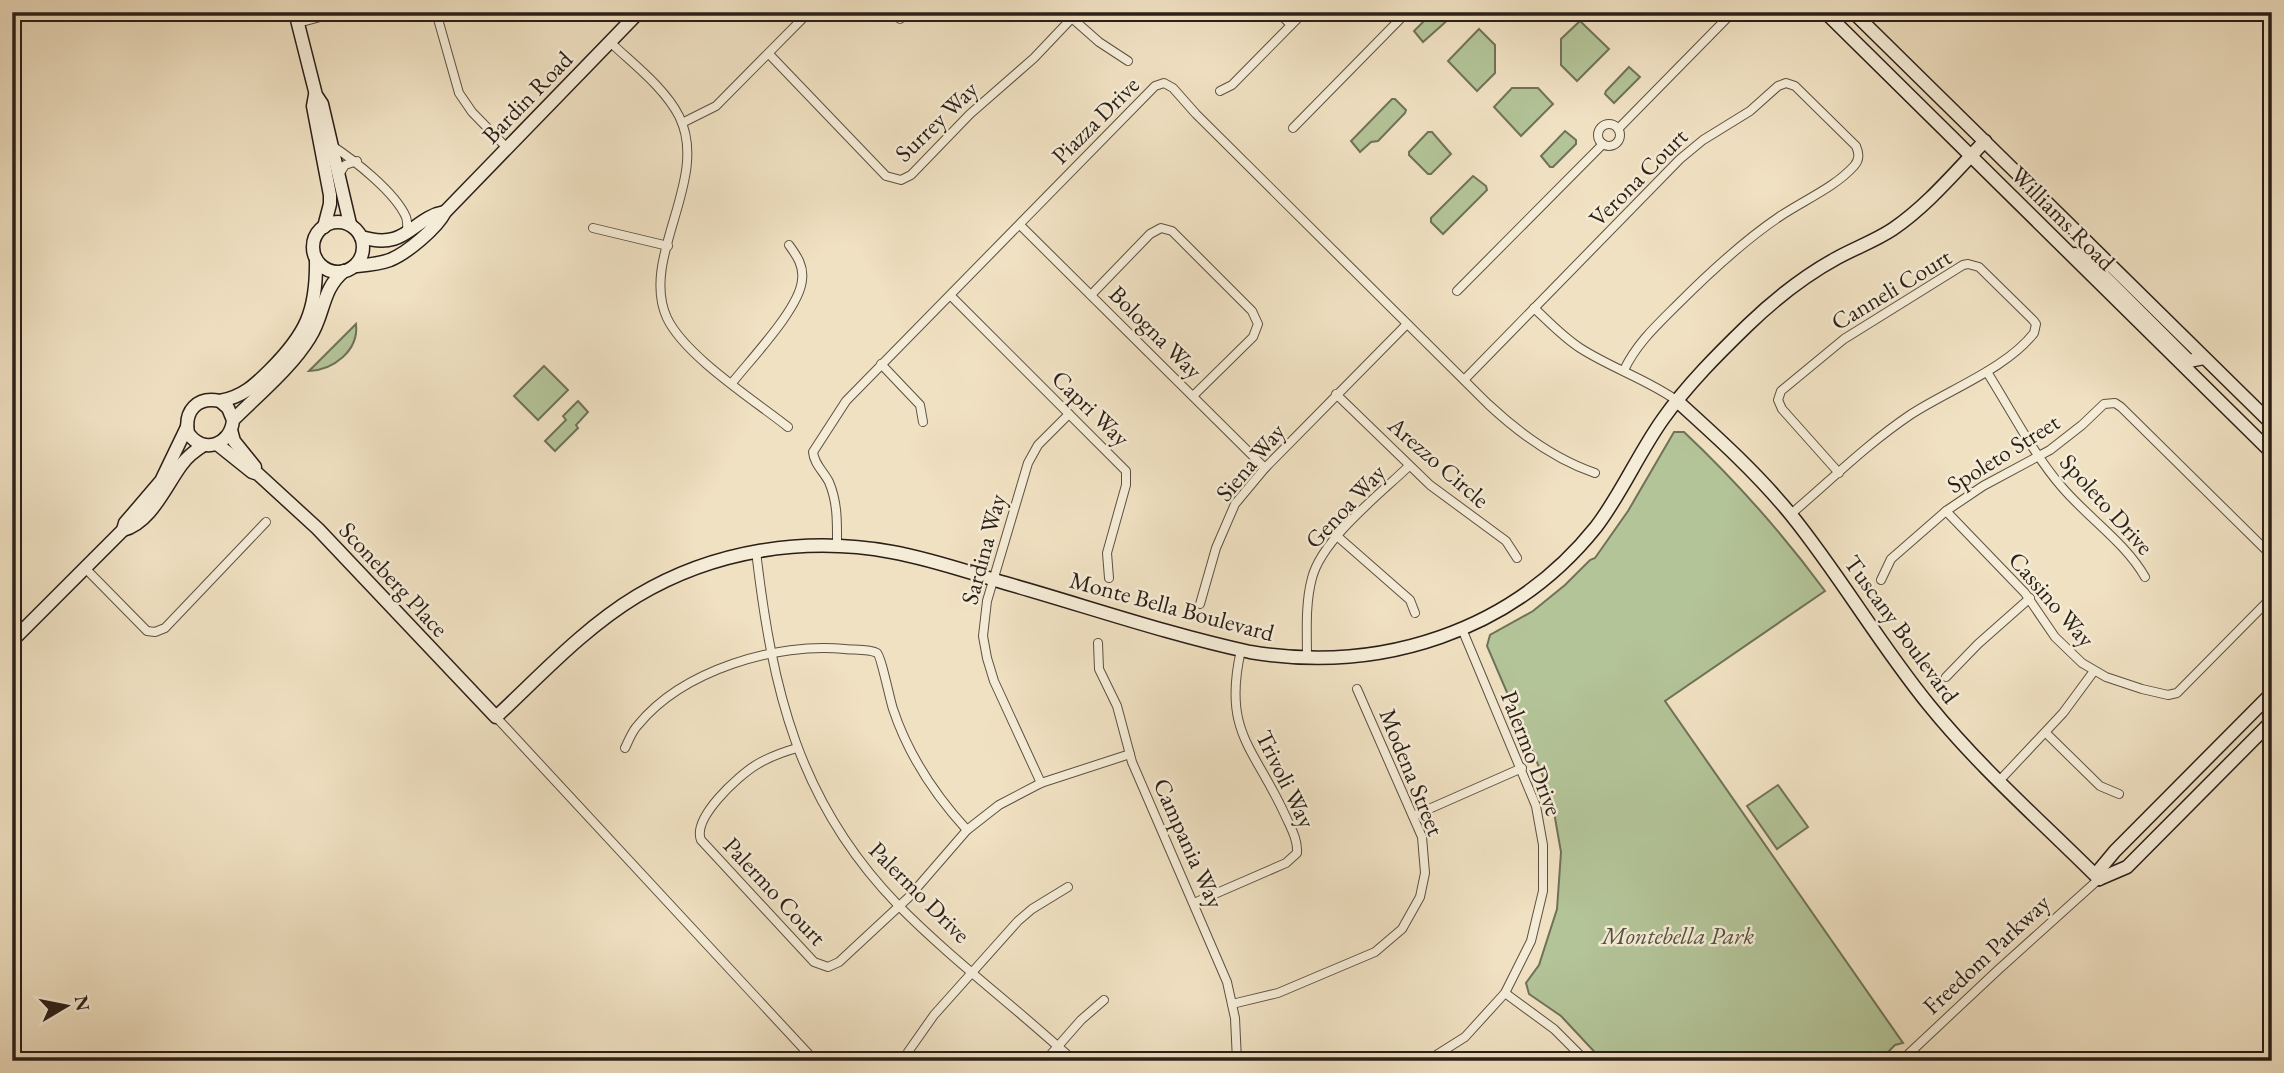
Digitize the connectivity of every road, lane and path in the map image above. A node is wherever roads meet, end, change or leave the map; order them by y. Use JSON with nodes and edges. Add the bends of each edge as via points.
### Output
{"nodes":[{"id":1,"x":340,"y":12,"type":"edge"},
{"id":2,"x":436,"y":12,"type":"edge"},
{"id":3,"x":639,"y":12,"type":"edge"},
{"id":4,"x":809,"y":12,"type":"edge"},
{"id":5,"x":893,"y":12,"type":"edge"},
{"id":6,"x":1278,"y":12,"type":"edge"},
{"id":7,"x":1304,"y":12,"type":"edge"},
{"id":8,"x":1407,"y":12,"type":"edge"},
{"id":9,"x":1734,"y":12,"type":"edge"},
{"id":10,"x":1825,"y":12,"type":"edge"},
{"id":11,"x":1853,"y":12,"type":"edge"},
{"id":12,"x":1068,"y":16,"type":"edge"},
{"id":13,"x":297,"y":18,"type":"edge"},
{"id":14,"x":900,"y":19,"type":"dead end"},
{"id":15,"x":1291,"y":25,"type":"junction"},
{"id":16,"x":610,"y":42,"type":"junction"},
{"id":17,"x":769,"y":54,"type":"junction"},
{"id":18,"x":1128,"y":61,"type":"dead end"},
{"id":19,"x":1220,"y":91,"type":"dead end"},
{"id":20,"x":316,"y":95,"type":"junction"},
{"id":21,"x":682,"y":123,"type":"junction"},
{"id":22,"x":1293,"y":128,"type":"dead end"},
{"id":23,"x":1618,"y":129,"type":"junction"},
{"id":24,"x":1985,"y":141,"type":"junction"},
{"id":25,"x":1603,"y":144,"type":"junction"},
{"id":26,"x":331,"y":145,"type":"junction"},
{"id":27,"x":507,"y":148,"type":"junction"},
{"id":28,"x":1971,"y":156,"type":"junction"},
{"id":29,"x":357,"y":161,"type":"junction"},
{"id":30,"x":338,"y":176,"type":"junction"},
{"id":31,"x":445,"y":212,"type":"junction"},
{"id":32,"x":350,"y":224,"type":"junction"},
{"id":33,"x":1020,"y":225,"type":"junction"},
{"id":34,"x":324,"y":227,"type":"junction"},
{"id":35,"x":593,"y":228,"type":"dead end"},
{"id":36,"x":407,"y":234,"type":"junction"},
{"id":37,"x":361,"y":237,"type":"junction"},
{"id":38,"x":668,"y":246,"type":"junction"},
{"id":39,"x":789,"y":246,"type":"dead end"},
{"id":40,"x":2059,"y":246,"type":"junction"},
{"id":41,"x":316,"y":259,"type":"junction"},
{"id":42,"x":350,"y":269,"type":"junction"},
{"id":43,"x":1457,"y":291,"type":"dead end"},
{"id":44,"x":1091,"y":295,"type":"junction"},
{"id":45,"x":951,"y":296,"type":"junction"},
{"id":46,"x":1534,"y":308,"type":"junction"},
{"id":47,"x":1408,"y":324,"type":"junction"},
{"id":48,"x":2204,"y":358,"type":"junction"},
{"id":49,"x":881,"y":364,"type":"junction"},
{"id":50,"x":1624,"y":370,"type":"junction"},
{"id":51,"x":1987,"y":372,"type":"junction"},
{"id":52,"x":1464,"y":380,"type":"junction"},
{"id":53,"x":732,"y":383,"type":"junction"},
{"id":54,"x":1336,"y":394,"type":"junction"},
{"id":55,"x":1193,"y":396,"type":"junction"},
{"id":56,"x":1676,"y":400,"type":"junction"},
{"id":57,"x":220,"y":401,"type":"junction"},
{"id":58,"x":1069,"y":414,"type":"junction"},
{"id":59,"x":923,"y":422,"type":"dead end"},
{"id":60,"x":2272,"y":424,"type":"edge"},
{"id":61,"x":232,"y":425,"type":"junction"},
{"id":62,"x":187,"y":427,"type":"junction"},
{"id":63,"x":788,"y":427,"type":"dead end"},
{"id":64,"x":217,"y":444,"type":"junction"},
{"id":65,"x":204,"y":445,"type":"junction"},
{"id":66,"x":2272,"y":453,"type":"edge"},
{"id":67,"x":2039,"y":456,"type":"junction"},
{"id":68,"x":1409,"y":466,"type":"junction"},
{"id":69,"x":1265,"y":468,"type":"junction"},
{"id":70,"x":1595,"y":473,"type":"dead end"},
{"id":71,"x":1839,"y":473,"type":"junction"},
{"id":72,"x":258,"y":474,"type":"junction"},
{"id":73,"x":1946,"y":511,"type":"junction"},
{"id":74,"x":1791,"y":514,"type":"junction"},
{"id":75,"x":266,"y":522,"type":"dead end"},
{"id":76,"x":123,"y":530,"type":"junction"},
{"id":77,"x":1337,"y":536,"type":"junction"},
{"id":78,"x":837,"y":545,"type":"junction"},
{"id":79,"x":756,"y":551,"type":"junction"},
{"id":80,"x":2272,"y":556,"type":"edge"},
{"id":81,"x":1517,"y":558,"type":"dead end"},
{"id":82,"x":85,"y":568,"type":"junction"},
{"id":83,"x":2145,"y":577,"type":"dead end"},
{"id":84,"x":1109,"y":578,"type":"dead end"},
{"id":85,"x":994,"y":580,"type":"junction"},
{"id":86,"x":1881,"y":580,"type":"dead end"},
{"id":87,"x":2272,"y":597,"type":"edge"},
{"id":88,"x":2030,"y":598,"type":"junction"},
{"id":89,"x":1200,"y":604,"type":"dead end"},
{"id":90,"x":1415,"y":613,"type":"dead end"},
{"id":91,"x":1462,"y":629,"type":"junction"},
{"id":92,"x":12,"y":641,"type":"edge"},
{"id":93,"x":1098,"y":643,"type":"dead end"},
{"id":94,"x":1241,"y":650,"type":"junction"},
{"id":95,"x":772,"y":653,"type":"junction"},
{"id":96,"x":1307,"y":659,"type":"junction"},
{"id":97,"x":2094,"y":671,"type":"junction"},
{"id":98,"x":1946,"y":677,"type":"dead end"},
{"id":99,"x":1357,"y":689,"type":"dead end"},
{"id":100,"x":2272,"y":693,"type":"edge"},
{"id":101,"x":496,"y":717,"type":"junction"},
{"id":102,"x":2272,"y":720,"type":"edge"},
{"id":103,"x":2046,"y":733,"type":"junction"},
{"id":104,"x":625,"y":748,"type":"dead end"},
{"id":105,"x":797,"y":748,"type":"junction"},
{"id":106,"x":1130,"y":754,"type":"junction"},
{"id":107,"x":1522,"y":768,"type":"junction"},
{"id":108,"x":2000,"y":780,"type":"junction"},
{"id":109,"x":1041,"y":783,"type":"junction"},
{"id":110,"x":2119,"y":794,"type":"dead end"},
{"id":111,"x":1413,"y":816,"type":"junction"},
{"id":112,"x":967,"y":830,"type":"junction"},
{"id":113,"x":2099,"y":879,"type":"junction"},
{"id":114,"x":1068,"y":887,"type":"dead end"},
{"id":115,"x":1194,"y":903,"type":"junction"},
{"id":116,"x":899,"y":906,"type":"junction"},
{"id":117,"x":972,"y":971,"type":"junction"},
{"id":118,"x":1505,"y":993,"type":"junction"},
{"id":119,"x":1104,"y":1000,"type":"dead end"},
{"id":120,"x":1232,"y":1004,"type":"junction"},
{"id":121,"x":1058,"y":1046,"type":"junction"},
{"id":122,"x":908,"y":1052,"type":"dead end"},
{"id":123,"x":1431,"y":1060,"type":"edge"},
{"id":124,"x":815,"y":1061,"type":"edge"},
{"id":125,"x":1045,"y":1061,"type":"edge"},
{"id":126,"x":1074,"y":1061,"type":"edge"},
{"id":127,"x":1237,"y":1061,"type":"edge"},
{"id":128,"x":1586,"y":1061,"type":"edge"},
{"id":129,"x":1902,"y":1061,"type":"edge"}],
"edges":[{"from":1,"to":13,"type":"street"},
{"from":2,"to":27,"type":"street","via":[[459,93]]},
{"from":3,"to":16,"type":"street","name":"Bardin Road"},
{"from":4,"to":17,"type":"street"},
{"from":5,"to":14,"type":"street"},
{"from":6,"to":15,"type":"street"},
{"from":7,"to":15,"type":"street"},
{"from":8,"to":22,"type":"street"},
{"from":9,"to":23,"type":"street"},
{"from":10,"to":28,"type":"street","name":"Williams Road"},
{"from":11,"to":24,"type":"street","name":"Williams Road"},
{"from":12,"to":17,"type":"street","name":"Surrey Way","via":[[1034,58],[987,97],[911,176],[901,180],[886,176]]},
{"from":12,"to":18,"type":"street"},
{"from":13,"to":20,"type":"street"},
{"from":15,"to":19,"type":"street","via":[[1233,85]]},
{"from":16,"to":21,"type":"street","via":[[665,96]]},
{"from":16,"to":27,"type":"street","name":"Bardin Road"},
{"from":17,"to":21,"type":"street","via":[[716,106]]},
{"from":20,"to":26,"type":"street"},
{"from":20,"to":34,"type":"street","via":[[313,106],[330,195]]},
{"from":21,"to":38,"type":"street","via":[[687,163]]},
{"from":23,"to":25,"type":"street","via":[[1618,142]]},
{"from":23,"to":25,"type":"street","via":[[1608,124],[1602,127],[1598,134]]},
{"from":24,"to":28,"type":"street","name":"Monte Bella Boulevard"},
{"from":24,"to":48,"type":"street","name":"Williams Road"},
{"from":25,"to":43,"type":"street"},
{"from":26,"to":29,"type":"street"},
{"from":26,"to":30,"type":"street"},
{"from":27,"to":31,"type":"street","name":"Bardin Road"},
{"from":28,"to":40,"type":"street","name":"Williams Road"},
{"from":28,"to":56,"type":"street","name":"Monte Bella Boulevard","via":[[1895,227],[1818,269],[1777,299]]},
{"from":29,"to":30,"type":"street","via":[[345,165]]},
{"from":29,"to":36,"type":"street","via":[[405,214]]},
{"from":30,"to":32,"type":"street"},
{"from":31,"to":36,"type":"street","name":"Bardin Road","via":[[436,213]]},
{"from":31,"to":42,"type":"street","name":"Bardin Road","via":[[396,257]]},
{"from":32,"to":34,"type":"street"},
{"from":32,"to":37,"type":"street"},
{"from":33,"to":44,"type":"street","name":"Bologna Way"},
{"from":33,"to":45,"type":"street","name":"Piazza Drive"},
{"from":33,"to":47,"type":"street","name":"Piazza Drive","via":[[1155,86],[1164,83]]},
{"from":34,"to":41,"type":"street","via":[[313,247]]},
{"from":35,"to":38,"type":"street"},
{"from":36,"to":37,"type":"street","name":"Bardin Road","via":[[384,240]]},
{"from":37,"to":42,"type":"street","via":[[362,256]]},
{"from":38,"to":53,"type":"street","via":[[661,286],[666,315],[686,346]]},
{"from":39,"to":53,"type":"street","via":[[801,263],[799,294]]},
{"from":40,"to":48,"type":"street","via":[[2093,265],[2189,361]]},
{"from":40,"to":66,"type":"street","name":"Williams Road"},
{"from":41,"to":42,"type":"street","via":[[324,268]]},
{"from":41,"to":57,"type":"street","via":[[315,297],[301,335],[255,384]]},
{"from":42,"to":61,"type":"street","via":[[328,288],[305,345]]},
{"from":44,"to":55,"type":"street","name":"Bologna Way"},
{"from":44,"to":55,"type":"street","via":[[1150,234],[1161,228],[1172,231],[1252,312],[1258,324],[1253,337]]},
{"from":45,"to":49,"type":"street","name":"Piazza Drive"},
{"from":45,"to":58,"type":"street","name":"Capri Way"},
{"from":46,"to":50,"type":"street","via":[[1574,343]]},
{"from":46,"to":50,"type":"street","name":"Verona Court","via":[[1695,146],[1750,111],[1778,86],[1795,86],[1856,146],[1856,164],[1724,259],[1645,338]]},
{"from":46,"to":52,"type":"street","name":"Verona Court"},
{"from":47,"to":52,"type":"street","name":"Piazza Drive"},
{"from":47,"to":54,"type":"street","name":"Siena Way"},
{"from":48,"to":60,"type":"street","name":"Williams Road"},
{"from":49,"to":59,"type":"street","via":[[920,405]]},
{"from":49,"to":78,"type":"street","name":"Piazza Drive","via":[[846,401],[813,452],[834,497]]},
{"from":50,"to":56,"type":"street"},
{"from":51,"to":67,"type":"street","name":"Spoleto Drive"},
{"from":51,"to":71,"type":"street","name":"Canneli Court","via":[[1910,415]]},
{"from":51,"to":71,"type":"street","name":"Canneli Court","via":[[2031,337],[2036,324],[1979,267],[1963,265],[1844,339],[1781,391],[1782,410]]},
{"from":52,"to":70,"type":"street","name":"Piazza Drive","via":[[1528,438]]},
{"from":53,"to":63,"type":"street"},
{"from":54,"to":68,"type":"street","name":"Arezzo Circle"},
{"from":54,"to":69,"type":"street","name":"Siena Way"},
{"from":55,"to":69,"type":"street","name":"Bologna Way"},
{"from":56,"to":74,"type":"street","name":"Tuscany Boulevard"},
{"from":56,"to":91,"type":"street","name":"Monte Bella Boulevard","via":[[1612,506],[1581,544],[1525,593]]},
{"from":57,"to":61,"type":"street","via":[[228,408]]},
{"from":57,"to":62,"type":"street","via":[[195,404]]},
{"from":58,"to":84,"type":"street","name":"Capri Way","via":[[1126,471],[1107,554]]},
{"from":58,"to":85,"type":"street","name":"Sardina Way","via":[[1038,445],[1028,463]]},
{"from":61,"to":64,"type":"street"},
{"from":61,"to":72,"type":"street","name":"Sconeberg Place","via":[[234,441]]},
{"from":62,"to":65,"type":"street","via":[[192,438]]},
{"from":62,"to":76,"type":"street","via":[[161,481]]},
{"from":64,"to":65,"type":"street"},
{"from":64,"to":72,"type":"street","name":"Sconeberg Place"},
{"from":65,"to":76,"type":"street","via":[[186,459],[148,512]]},
{"from":67,"to":73,"type":"street","name":"Spoleto Street"},
{"from":67,"to":80,"type":"street","name":"Spoleto Street","via":[[2101,406],[2115,403]]},
{"from":67,"to":83,"type":"street","name":"Spoleto Drive"},
{"from":68,"to":77,"type":"street","name":"Genoa Way"},
{"from":68,"to":81,"type":"street","name":"Arezzo Circle","via":[[1506,541]]},
{"from":69,"to":89,"type":"street","name":"Siena Way","via":[[1224,525]]},
{"from":71,"to":74,"type":"street","name":"Canneli Court"},
{"from":72,"to":101,"type":"street","name":"Sconeberg Place","via":[[318,529]]},
{"from":73,"to":86,"type":"street","name":"Spoleto Street","via":[[1891,559]]},
{"from":73,"to":88,"type":"street","name":"Cassino Way"},
{"from":74,"to":108,"type":"street","name":"Tuscany Boulevard","via":[[1931,708]]},
{"from":75,"to":82,"type":"street","via":[[165,628],[155,632],[147,631]]},
{"from":76,"to":82,"type":"street"},
{"from":77,"to":90,"type":"street","via":[[1410,600]]},
{"from":77,"to":96,"type":"street","name":"Genoa Way","via":[[1311,580]]},
{"from":78,"to":79,"type":"street","name":"Monte Bella Boulevard"},
{"from":78,"to":85,"type":"street","name":"Monte Bella Boulevard","via":[[895,553]]},
{"from":79,"to":95,"type":"street","name":"Palermo Drive"},
{"from":79,"to":101,"type":"street","name":"Monte Bella Boulevard","via":[[687,572],[625,604]]},
{"from":82,"to":92,"type":"street"},
{"from":85,"to":94,"type":"street","name":"Monte Bella Boulevard"},
{"from":85,"to":109,"type":"street","name":"Sardina Way","via":[[983,625],[987,658]]},
{"from":87,"to":97,"type":"street","name":"Cassino Way","via":[[2172,695]]},
{"from":88,"to":97,"type":"street","name":"Cassino Way","via":[[2063,646]]},
{"from":88,"to":98,"type":"street"},
{"from":91,"to":96,"type":"street","name":"Monte Bella Boulevard","via":[[1377,654]]},
{"from":91,"to":107,"type":"street","name":"Palermo Drive"},
{"from":93,"to":106,"type":"street","name":"Campania Way","via":[[1097,662],[1119,712]]},
{"from":94,"to":96,"type":"street","name":"Monte Bella Boulevard"},
{"from":94,"to":115,"type":"street","name":"Trivoli Way","via":[[1235,693],[1237,721],[1276,795],[1297,842],[1297,853],[1286,863]]},
{"from":95,"to":104,"type":"street","via":[[726,667],[682,689],[637,726]]},
{"from":95,"to":105,"type":"street","name":"Palermo Drive"},
{"from":95,"to":112,"type":"street","via":[[820,648],[878,654],[894,711],[916,763]]},
{"from":97,"to":103,"type":"street"},
{"from":99,"to":111,"type":"street","name":"Modena Street"},
{"from":100,"to":113,"type":"street","name":"Freedom Parkway","via":[[2115,851],[2100,869]]},
{"from":101,"to":124,"type":"street"},
{"from":102,"to":113,"type":"street","name":"Freedom Parkway","via":[[2127,867]]},
{"from":103,"to":108,"type":"street"},
{"from":103,"to":110,"type":"street","via":[[2100,786]]},
{"from":105,"to":116,"type":"street","name":"Palermo Drive","via":[[839,831]]},
{"from":105,"to":116,"type":"street","name":"Palermo Court","via":[[759,762],[735,780],[700,824],[701,840],[820,966],[839,962]]},
{"from":106,"to":109,"type":"street"},
{"from":106,"to":115,"type":"street","name":"Campania Way"},
{"from":107,"to":111,"type":"street"},
{"from":107,"to":118,"type":"street","name":"Palermo Drive","via":[[1542,831],[1544,883],[1531,941]]},
{"from":108,"to":113,"type":"street","name":"Tuscany Boulevard"},
{"from":109,"to":112,"type":"street","via":[[999,804]]},
{"from":111,"to":120,"type":"street","name":"Modena Street","via":[[1422,837],[1425,873],[1415,909],[1395,937],[1375,952],[1316,978]]},
{"from":112,"to":116,"type":"street"},
{"from":113,"to":129,"type":"street","name":"Freedom Parkway"},
{"from":114,"to":117,"type":"street","via":[[1025,914]]},
{"from":115,"to":120,"type":"street","name":"Campania Way"},
{"from":116,"to":117,"type":"street","name":"Palermo Drive"},
{"from":117,"to":121,"type":"street","name":"Palermo Drive"},
{"from":117,"to":122,"type":"street"},
{"from":118,"to":123,"type":"street","name":"Palermo Drive","via":[[1465,1037]]},
{"from":118,"to":128,"type":"street","via":[[1554,1029]]},
{"from":119,"to":121,"type":"street"},
{"from":120,"to":127,"type":"street","name":"Campania Way"},
{"from":121,"to":125,"type":"street"},
{"from":121,"to":126,"type":"street","name":"Palermo Drive"}]}
